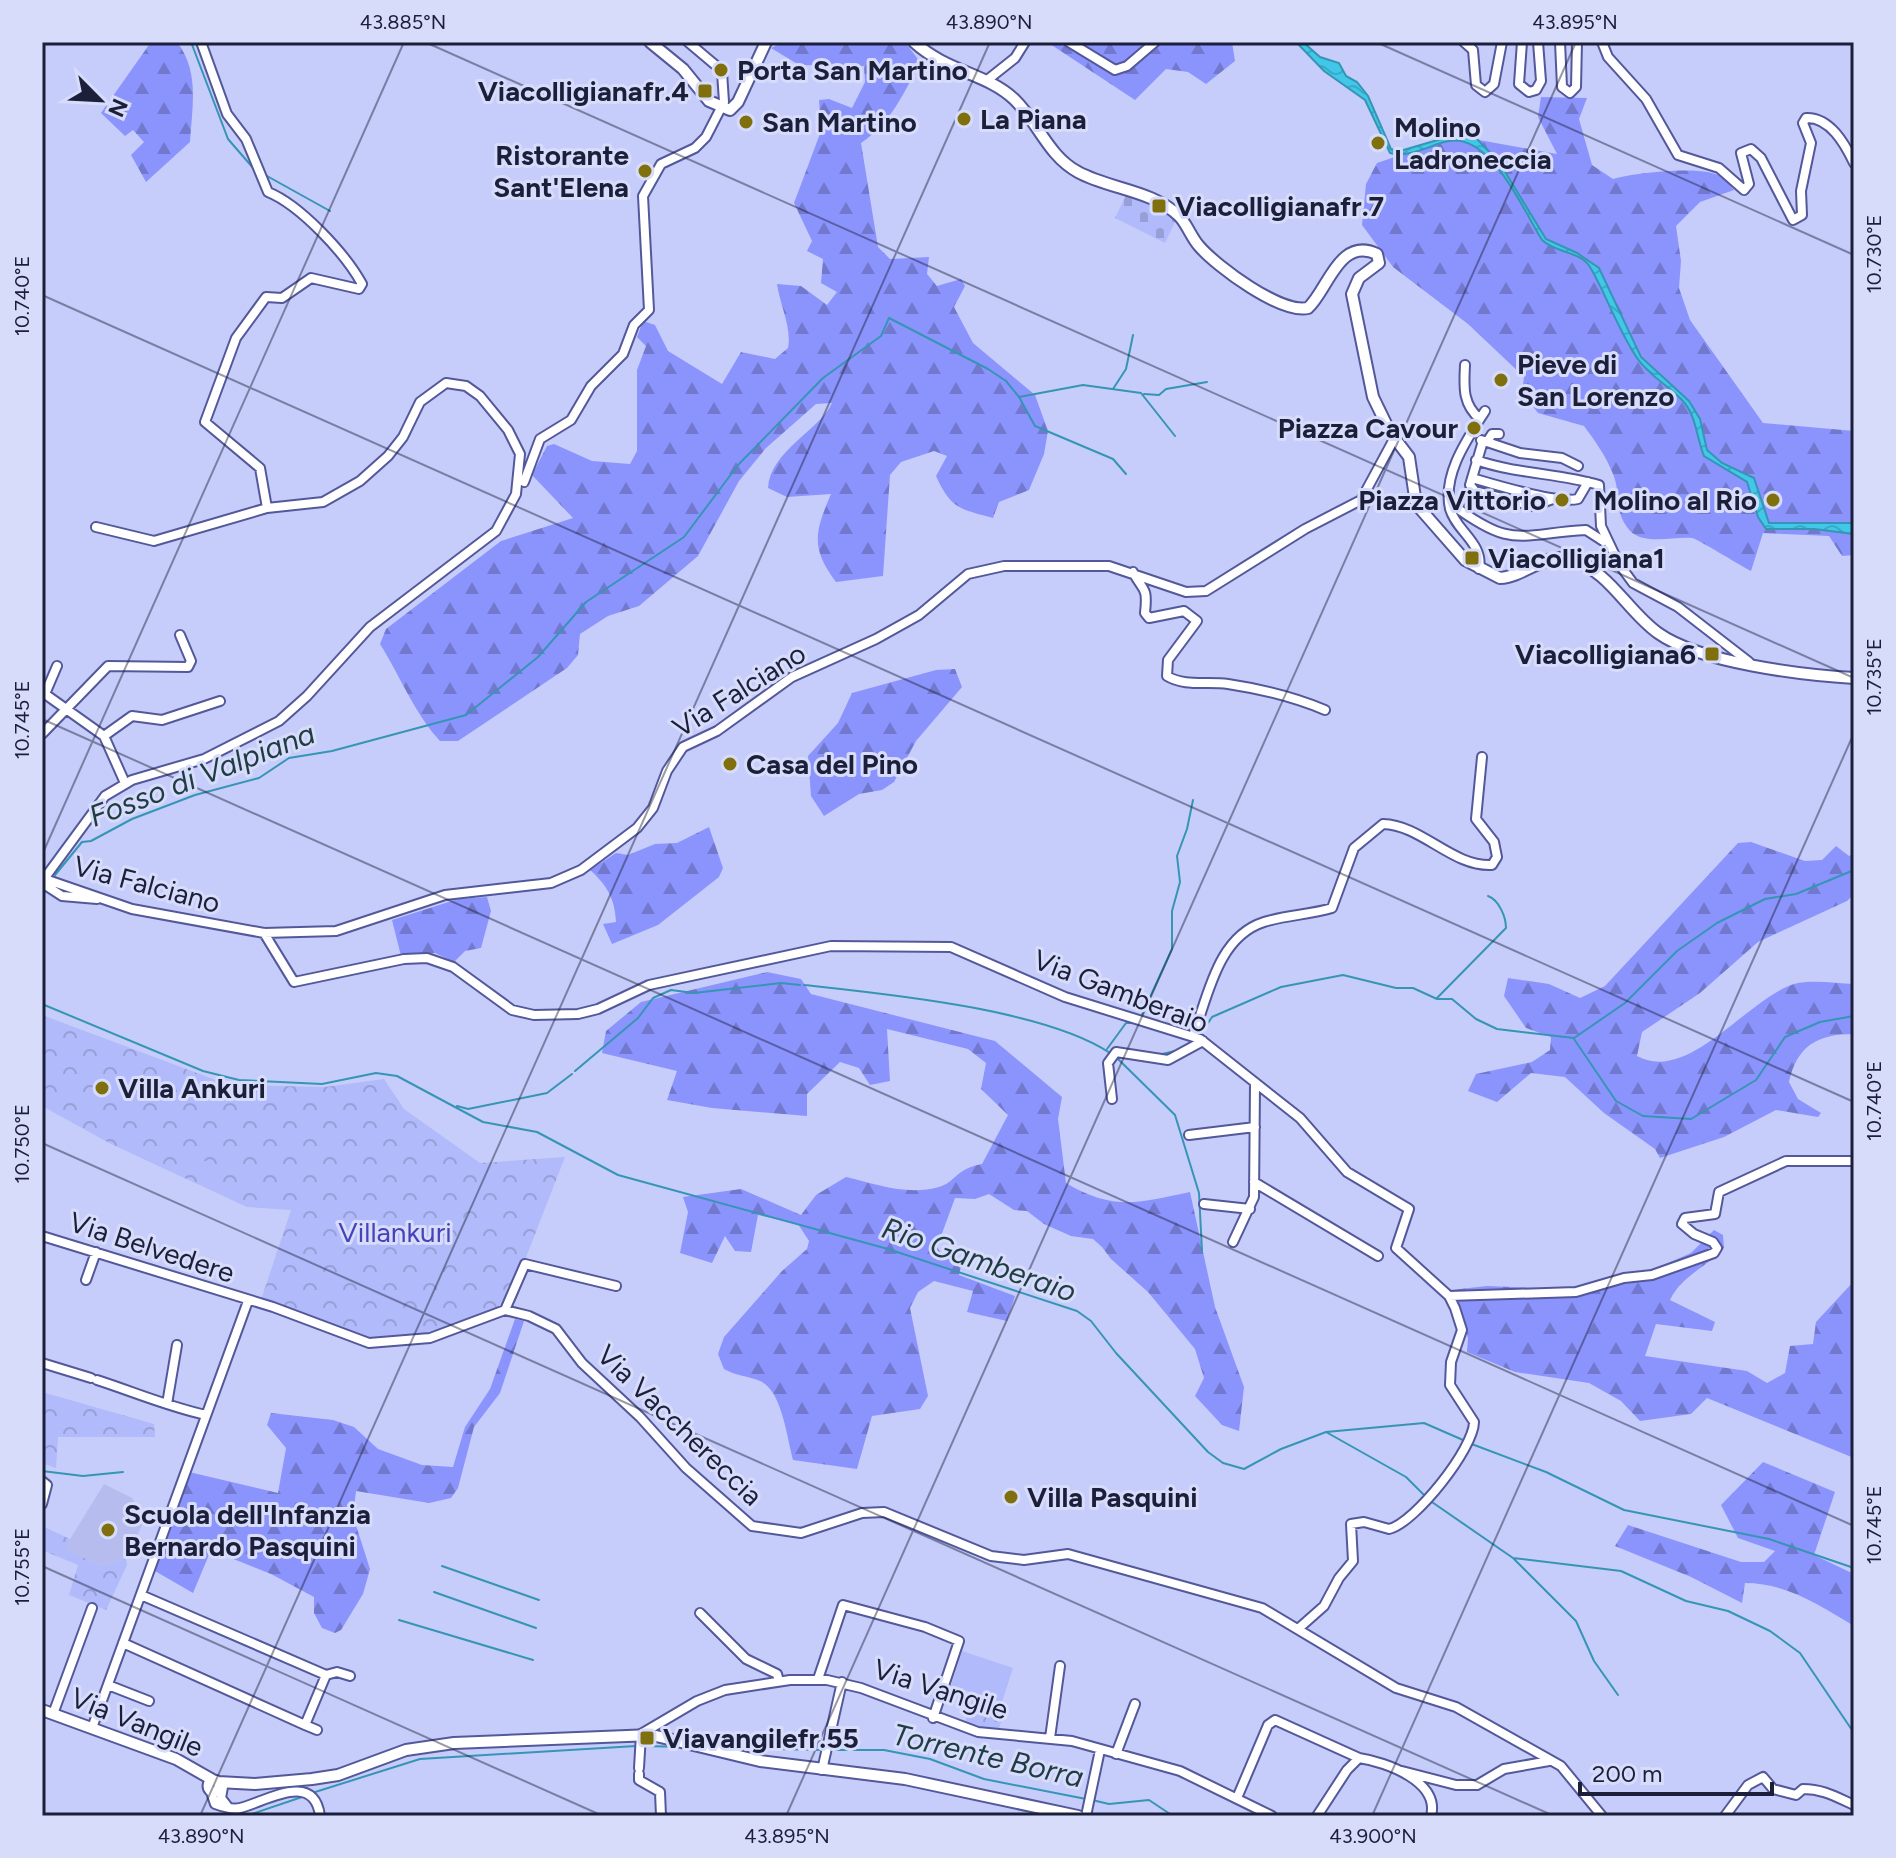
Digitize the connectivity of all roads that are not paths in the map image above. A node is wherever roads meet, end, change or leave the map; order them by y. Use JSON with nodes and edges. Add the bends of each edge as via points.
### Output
{"nodes":[{"id":1,"x":201,"y":42,"type":"edge"},
{"id":2,"x":650,"y":42,"type":"edge"},
{"id":3,"x":688,"y":42,"type":"edge"},
{"id":4,"x":766,"y":42,"type":"edge"},
{"id":5,"x":914,"y":42,"type":"edge"},
{"id":6,"x":1025,"y":42,"type":"edge"},
{"id":7,"x":1069,"y":42,"type":"edge"},
{"id":8,"x":1155,"y":42,"type":"edge"},
{"id":9,"x":1464,"y":42,"type":"edge"},
{"id":10,"x":1502,"y":42,"type":"edge"},
{"id":11,"x":1522,"y":42,"type":"edge"},
{"id":12,"x":1538,"y":42,"type":"edge"},
{"id":13,"x":1560,"y":42,"type":"edge"},
{"id":14,"x":1577,"y":42,"type":"edge"},
{"id":15,"x":1602,"y":42,"type":"edge"},
{"id":16,"x":986,"y":81,"type":"junction"},
{"id":17,"x":722,"y":108,"type":"junction"},
{"id":18,"x":1854,"y":163,"type":"edge"},
{"id":19,"x":1465,"y":365,"type":"dead end"},
{"id":20,"x":1499,"y":434,"type":"dead end"},
{"id":21,"x":1394,"y":439,"type":"junction"},
{"id":22,"x":1484,"y":441,"type":"junction"},
{"id":23,"x":1476,"y":460,"type":"junction"},
{"id":24,"x":1503,"y":470,"type":"junction"},
{"id":25,"x":1578,"y":473,"type":"junction"},
{"id":26,"x":1471,"y":482,"type":"junction"},
{"id":27,"x":1588,"y":482,"type":"junction"},
{"id":28,"x":1496,"y":484,"type":"junction"},
{"id":29,"x":516,"y":492,"type":"junction"},
{"id":30,"x":1553,"y":499,"type":"junction"},
{"id":31,"x":1450,"y":503,"type":"junction"},
{"id":32,"x":267,"y":508,"type":"junction"},
{"id":33,"x":96,"y":527,"type":"dead end"},
{"id":34,"x":1611,"y":549,"type":"junction"},
{"id":35,"x":1479,"y":569,"type":"junction"},
{"id":36,"x":1133,"y":572,"type":"junction"},
{"id":37,"x":180,"y":635,"type":"dead end"},
{"id":38,"x":1749,"y":662,"type":"junction"},
{"id":39,"x":57,"y":666,"type":"dead end"},
{"id":40,"x":1854,"y":678,"type":"edge"},
{"id":41,"x":220,"y":701,"type":"dead end"},
{"id":42,"x":1325,"y":710,"type":"dead end"},
{"id":43,"x":66,"y":711,"type":"junction"},
{"id":44,"x":42,"y":734,"type":"edge"},
{"id":45,"x":104,"y":736,"type":"junction"},
{"id":46,"x":1482,"y":757,"type":"dead end"},
{"id":47,"x":125,"y":783,"type":"junction"},
{"id":48,"x":43,"y":880,"type":"edge"},
{"id":49,"x":264,"y":933,"type":"junction"},
{"id":50,"x":1193,"y":1036,"type":"junction"},
{"id":51,"x":1203,"y":1041,"type":"junction"},
{"id":52,"x":1255,"y":1084,"type":"junction"},
{"id":53,"x":1112,"y":1099,"type":"dead end"},
{"id":54,"x":1255,"y":1127,"type":"junction"},
{"id":55,"x":1189,"y":1135,"type":"dead end"},
{"id":56,"x":1854,"y":1161,"type":"edge"},
{"id":57,"x":1254,"y":1182,"type":"junction"},
{"id":58,"x":1204,"y":1204,"type":"dead end"},
{"id":59,"x":1250,"y":1209,"type":"junction"},
{"id":60,"x":42,"y":1236,"type":"edge"},
{"id":61,"x":1233,"y":1242,"type":"dead end"},
{"id":62,"x":96,"y":1252,"type":"junction"},
{"id":63,"x":1378,"y":1256,"type":"dead end"},
{"id":64,"x":86,"y":1280,"type":"dead end"},
{"id":65,"x":616,"y":1286,"type":"dead end"},
{"id":66,"x":1449,"y":1296,"type":"junction"},
{"id":67,"x":248,"y":1301,"type":"junction"},
{"id":68,"x":505,"y":1310,"type":"junction"},
{"id":69,"x":177,"y":1345,"type":"dead end"},
{"id":70,"x":42,"y":1363,"type":"edge"},
{"id":71,"x":167,"y":1404,"type":"junction"},
{"id":72,"x":206,"y":1415,"type":"junction"},
{"id":73,"x":45,"y":1483,"type":"edge"},
{"id":74,"x":42,"y":1504,"type":"edge"},
{"id":75,"x":141,"y":1595,"type":"junction"},
{"id":76,"x":92,"y":1608,"type":"dead end"},
{"id":77,"x":700,"y":1613,"type":"dead end"},
{"id":78,"x":1298,"y":1629,"type":"junction"},
{"id":79,"x":123,"y":1643,"type":"junction"},
{"id":80,"x":1060,"y":1666,"type":"dead end"},
{"id":81,"x":326,"y":1675,"type":"junction"},
{"id":82,"x":350,"y":1676,"type":"dead end"},
{"id":83,"x":818,"y":1679,"type":"junction"},
{"id":84,"x":779,"y":1681,"type":"junction"},
{"id":85,"x":842,"y":1682,"type":"junction"},
{"id":86,"x":108,"y":1685,"type":"junction"},
{"id":87,"x":149,"y":1701,"type":"dead end"},
{"id":88,"x":1135,"y":1704,"type":"dead end"},
{"id":89,"x":42,"y":1710,"type":"edge"},
{"id":90,"x":53,"y":1714,"type":"junction"},
{"id":91,"x":933,"y":1718,"type":"junction"},
{"id":92,"x":660,"y":1722,"type":"junction"},
{"id":93,"x":305,"y":1725,"type":"junction"},
{"id":94,"x":92,"y":1728,"type":"junction"},
{"id":95,"x":317,"y":1730,"type":"dead end"},
{"id":96,"x":641,"y":1734,"type":"junction"},
{"id":97,"x":664,"y":1736,"type":"junction"},
{"id":98,"x":1050,"y":1738,"type":"junction"},
{"id":99,"x":1100,"y":1750,"type":"junction"},
{"id":100,"x":1116,"y":1754,"type":"junction"},
{"id":101,"x":1359,"y":1758,"type":"junction"},
{"id":102,"x":1550,"y":1761,"type":"junction"},
{"id":103,"x":1390,"y":1768,"type":"junction"},
{"id":104,"x":822,"y":1770,"type":"junction"},
{"id":105,"x":215,"y":1785,"type":"junction"},
{"id":106,"x":1237,"y":1798,"type":"junction"},
{"id":107,"x":1854,"y":1805,"type":"edge"},
{"id":108,"x":320,"y":1816,"type":"edge"},
{"id":109,"x":661,"y":1816,"type":"edge"},
{"id":110,"x":1078,"y":1816,"type":"edge"},
{"id":111,"x":1086,"y":1816,"type":"edge"},
{"id":112,"x":1272,"y":1816,"type":"edge"},
{"id":113,"x":1317,"y":1816,"type":"edge"},
{"id":114,"x":1431,"y":1816,"type":"edge"},
{"id":115,"x":1602,"y":1816,"type":"edge"},
{"id":116,"x":1725,"y":1816,"type":"edge"}],
"edges":[{"from":1,"to":32,"type":"street","via":[[227,114],[246,139],[268,192],[282,198],[335,246],[362,284],[359,289],[311,278],[282,298],[266,297],[236,338],[205,422],[260,468]]},
{"from":2,"to":17,"type":"street"},
{"from":3,"to":17,"type":"street","via":[[721,71]]},
{"from":4,"to":17,"type":"street","via":[[734,108]]},
{"from":5,"to":16,"type":"street","via":[[939,62]]},
{"from":6,"to":16,"type":"street","via":[[1015,58]]},
{"from":7,"to":8,"type":"street","via":[[1115,70]]},
{"from":9,"to":10,"type":"street","via":[[1473,50],[1476,85],[1485,92],[1494,84]]},
{"from":11,"to":12,"type":"street","via":[[1519,84],[1529,92],[1541,81]]},
{"from":13,"to":14,"type":"street","via":[[1562,87],[1570,93],[1576,87]]},
{"from":15,"to":18,"type":"street","via":[[1608,57],[1646,99],[1678,155],[1719,168],[1744,190],[1749,184],[1741,153],[1751,149],[1761,158],[1793,220],[1802,215],[1801,191],[1811,149],[1806,118],[1834,131]]},
{"from":16,"to":21,"type":"street","via":[[1015,100],[1066,164],[1176,213],[1219,264],[1285,304],[1308,308],[1344,259],[1367,251],[1377,254],[1377,266],[1355,285],[1352,306],[1376,407]]},
{"from":17,"to":29,"type":"street","via":[[703,142],[657,169],[642,205],[650,306],[634,325],[623,354],[591,386],[571,420],[540,439]]},
{"from":19,"to":31,"type":"street","via":[[1467,402],[1482,415],[1456,462]]},
{"from":20,"to":22,"type":"street"},
{"from":21,"to":35,"type":"street","via":[[1409,457],[1420,512]]},
{"from":21,"to":36,"type":"street","name":"Via Falciano","via":[[1361,500],[1212,588],[1186,592]]},
{"from":22,"to":23,"type":"street"},
{"from":22,"to":25,"type":"street","via":[[1520,453],[1562,458]]},
{"from":23,"to":24,"type":"street"},
{"from":23,"to":26,"type":"street"},
{"from":24,"to":25,"type":"street"},
{"from":24,"to":28,"type":"street"},
{"from":25,"to":27,"type":"street"},
{"from":26,"to":28,"type":"street"},
{"from":26,"to":30,"type":"street","via":[[1479,493],[1528,506],[1543,506]]},
{"from":27,"to":30,"type":"street","via":[[1578,499]]},
{"from":27,"to":34,"type":"street","via":[[1602,491],[1599,520]]},
{"from":28,"to":30,"type":"street"},
{"from":29,"to":32,"type":"street","via":[[522,464],[508,430],[471,389],[446,383],[426,395],[399,444],[360,481],[323,502]]},
{"from":29,"to":47,"type":"street","via":[[496,531],[370,627],[279,721],[204,759]]},
{"from":31,"to":34,"type":"street","via":[[1508,537],[1586,530]]},
{"from":31,"to":35,"type":"street","via":[[1478,551]]},
{"from":32,"to":33,"type":"street","via":[[154,541]]},
{"from":34,"to":38,"type":"street","via":[[1633,583],[1678,607]]},
{"from":35,"to":38,"type":"street","via":[[1507,577],[1554,559],[1570,559],[1600,576],[1642,620],[1669,639]]},
{"from":36,"to":42,"type":"street","via":[[1143,582],[1149,618],[1184,611],[1197,621],[1168,660],[1167,676],[1287,697]]},
{"from":36,"to":49,"type":"street","name":"Via Falciano","via":[[1109,566],[1004,566],[968,574],[912,620],[792,677],[717,731],[683,747],[647,818],[566,878],[526,889],[445,895],[336,931]]},
{"from":37,"to":43,"type":"street","via":[[191,661],[188,667],[108,666]]},
{"from":38,"to":40,"type":"street","via":[[1799,674]]},
{"from":39,"to":43,"type":"street","via":[[45,694]]},
{"from":41,"to":45,"type":"street","via":[[162,720],[132,716]]},
{"from":43,"to":44,"type":"street"},
{"from":43,"to":45,"type":"street"},
{"from":45,"to":47,"type":"street"},
{"from":46,"to":50,"type":"street","via":[[1476,819],[1494,842],[1497,857],[1492,865],[1465,858],[1399,824],[1383,824],[1354,848],[1332,908],[1259,923],[1232,945]]},
{"from":47,"to":48,"type":"street","via":[[97,803]]},
{"from":48,"to":49,"type":"street","name":"Via Falciano","via":[[155,914]]},
{"from":49,"to":50,"type":"street","name":"Via Gamberaio","via":[[294,982],[427,958],[453,967],[504,1007],[534,1015],[581,1014],[649,985],[831,946],[951,947],[1065,997]]},
{"from":50,"to":51,"type":"street","name":"Via Gamberaio"},
{"from":51,"to":52,"type":"street","name":"Via Gamberaio"},
{"from":51,"to":53,"type":"street","via":[[1168,1060],[1116,1052],[1108,1063]]},
{"from":52,"to":54,"type":"street"},
{"from":52,"to":66,"type":"street","name":"Via Gamberaio","via":[[1300,1118],[1347,1172],[1409,1209],[1396,1248]]},
{"from":54,"to":55,"type":"street"},
{"from":54,"to":57,"type":"street"},
{"from":56,"to":66,"type":"street","via":[[1786,1161],[1719,1192],[1715,1214],[1685,1218],[1682,1224],[1713,1242],[1714,1253],[1652,1275],[1576,1292]]},
{"from":57,"to":59,"type":"street"},
{"from":57,"to":63,"type":"street"},
{"from":58,"to":59,"type":"street"},
{"from":59,"to":61,"type":"street"},
{"from":60,"to":62,"type":"street","name":"Via Belvedere"},
{"from":62,"to":64,"type":"street"},
{"from":62,"to":67,"type":"street","name":"Via Belvedere"},
{"from":65,"to":68,"type":"street","via":[[525,1264]]},
{"from":66,"to":78,"type":"street","via":[[1462,1330],[1450,1385],[1474,1422],[1471,1439],[1407,1520],[1389,1529],[1351,1524],[1353,1561],[1324,1606]]},
{"from":67,"to":68,"type":"street","via":[[369,1343],[430,1338]]},
{"from":67,"to":72,"type":"street"},
{"from":68,"to":78,"type":"street","name":"Via Vacchereccia","via":[[556,1329],[582,1363],[686,1468],[752,1526],[801,1533],[862,1513],[884,1512],[984,1554],[1024,1560],[1068,1554],[1262,1608]]},
{"from":69,"to":71,"type":"street"},
{"from":70,"to":71,"type":"street"},
{"from":71,"to":72,"type":"street"},
{"from":72,"to":75,"type":"street"},
{"from":73,"to":74,"type":"street"},
{"from":75,"to":79,"type":"street"},
{"from":75,"to":81,"type":"street"},
{"from":76,"to":90,"type":"street"},
{"from":77,"to":84,"type":"street","via":[[739,1654],[777,1674]]},
{"from":78,"to":102,"type":"street","name":"Via Vacchereccia","via":[[1396,1688],[1456,1707]]},
{"from":79,"to":86,"type":"street"},
{"from":79,"to":93,"type":"street"},
{"from":80,"to":98,"type":"street"},
{"from":81,"to":82,"type":"street"},
{"from":81,"to":93,"type":"street"},
{"from":83,"to":84,"type":"street","name":"Via Vangile"},
{"from":83,"to":85,"type":"street","name":"Via Vangile"},
{"from":83,"to":91,"type":"street","via":[[843,1605],[931,1629],[959,1641]]},
{"from":84,"to":92,"type":"street","name":"Via Vangile","via":[[707,1696]]},
{"from":85,"to":91,"type":"street","name":"Via Vangile"},
{"from":85,"to":104,"type":"street"},
{"from":86,"to":87,"type":"street"},
{"from":86,"to":94,"type":"street"},
{"from":88,"to":100,"type":"street"},
{"from":89,"to":90,"type":"street","name":"Via Vangile"},
{"from":90,"to":94,"type":"street","name":"Via Vangile"},
{"from":91,"to":98,"type":"street","name":"Via Vangile","via":[[989,1735]]},
{"from":92,"to":96,"type":"street","name":"Via Vangile"},
{"from":92,"to":97,"type":"street"},
{"from":93,"to":95,"type":"street"},
{"from":94,"to":105,"type":"street","name":"Via Vangile","via":[[180,1761]]},
{"from":96,"to":97,"type":"street","name":"Via Vangile"},
{"from":96,"to":105,"type":"street","name":"Via Vangile","via":[[454,1743],[406,1750],[338,1775]]},
{"from":96,"to":109,"type":"street","via":[[639,1780],[660,1792]]},
{"from":97,"to":104,"type":"street","name":"Via Vangile","via":[[760,1761]]},
{"from":98,"to":99,"type":"street","name":"Via Vangile"},
{"from":99,"to":100,"type":"street","name":"Via Vangile"},
{"from":99,"to":111,"type":"street"},
{"from":100,"to":106,"type":"street","name":"Via Vangile","via":[[1180,1771]]},
{"from":101,"to":103,"type":"street"},
{"from":101,"to":106,"type":"street","via":[[1275,1720],[1268,1725]]},
{"from":101,"to":113,"type":"street"},
{"from":102,"to":103,"type":"street","via":[[1514,1766],[1484,1783],[1468,1785]]},
{"from":102,"to":115,"type":"street","name":"Via Vacchereccia","via":[[1566,1771]]},
{"from":103,"to":114,"type":"street","via":[[1424,1786],[1433,1799]]},
{"from":104,"to":110,"type":"street","name":"Via Vangile","via":[[916,1781]]},
{"from":105,"to":108,"type":"street","via":[[215,1804],[238,1809],[285,1790],[301,1791],[315,1802]]},
{"from":106,"to":112,"type":"street","name":"Via Vangile"},
{"from":107,"to":116,"type":"street","via":[[1810,1789],[1782,1793],[1763,1777],[1748,1785]]}]}
